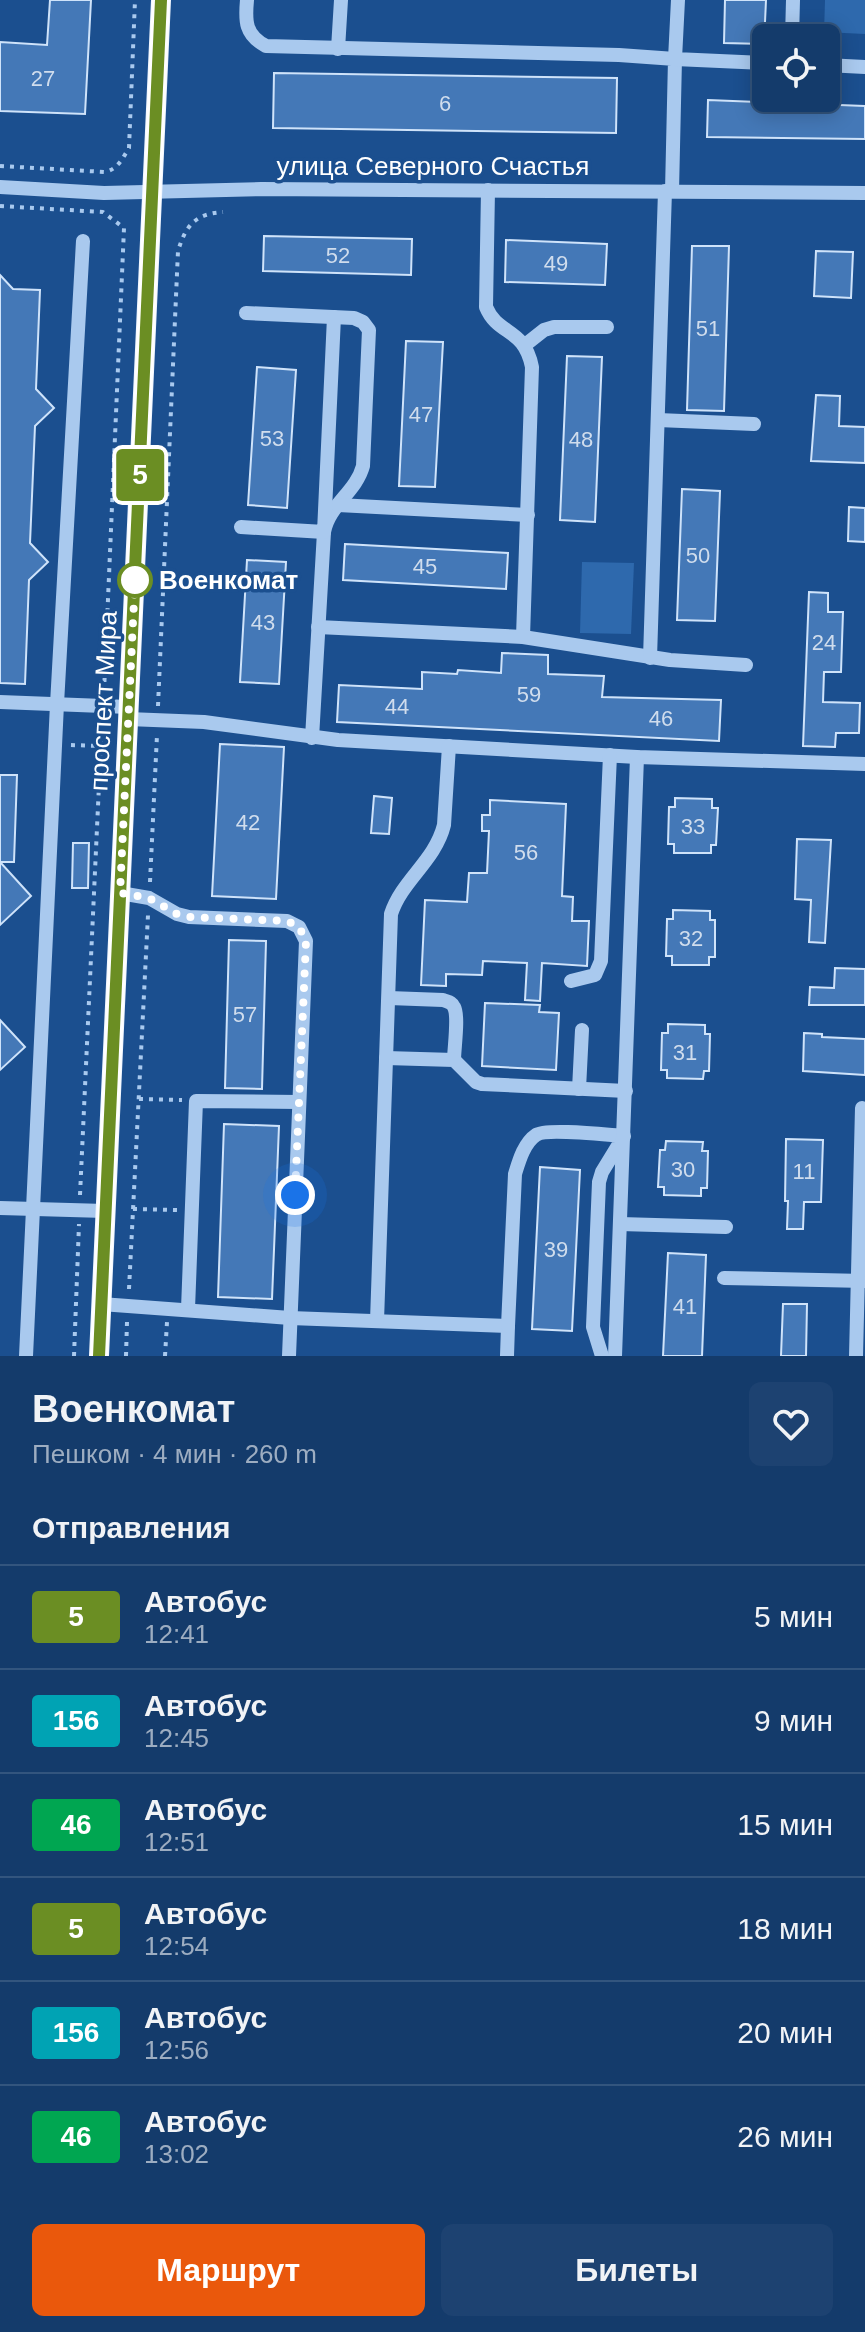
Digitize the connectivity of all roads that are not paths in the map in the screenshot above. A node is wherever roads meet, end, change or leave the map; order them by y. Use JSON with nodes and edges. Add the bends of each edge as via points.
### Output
{"nodes":[{"id":1,"x":161,"y":0,"type":"edge"},
{"id":2,"x":247,"y":0,"type":"edge"},
{"id":3,"x":341,"y":0,"type":"edge"},
{"id":4,"x":678,"y":0,"type":"edge"},
{"id":5,"x":793,"y":0,"type":"edge"},
{"id":6,"x":792,"y":24,"type":"edge"},
{"id":7,"x":338,"y":49,"type":"junction"},
{"id":8,"x":675,"y":59,"type":"junction"},
{"id":9,"x":752,"y":62,"type":"edge"},
{"id":10,"x":840,"y":66,"type":"edge"},
{"id":11,"x":865,"y":67,"type":"edge"},
{"id":12,"x":0,"y":187,"type":"edge"},
{"id":13,"x":488,"y":190,"type":"junction"},
{"id":14,"x":153,"y":191,"type":"junction"},
{"id":15,"x":669,"y":191,"type":"junction"},
{"id":16,"x":865,"y":193,"type":"edge"},
{"id":17,"x":83,"y":241,"type":"dead end"},
{"id":18,"x":246,"y":313,"type":"dead end"},
{"id":19,"x":334,"y":317,"type":"junction"},
{"id":20,"x":607,"y":327,"type":"dead end"},
{"id":21,"x":525,"y":345,"type":"junction"},
{"id":22,"x":658,"y":420,"type":"junction"},
{"id":23,"x":754,"y":424,"type":"dead end"},
{"id":24,"x":363,"y":466,"type":"junction"},
{"id":25,"x":338,"y":505,"type":"junction"},
{"id":26,"x":361,"y":506,"type":"junction"},
{"id":27,"x":528,"y":515,"type":"junction"},
{"id":28,"x":241,"y":527,"type":"dead end"},
{"id":29,"x":324,"y":532,"type":"junction"},
{"id":30,"x":318,"y":627,"type":"junction"},
{"id":31,"x":523,"y":637,"type":"junction"},
{"id":32,"x":650,"y":658,"type":"junction"},
{"id":33,"x":746,"y":665,"type":"dead end"},
{"id":34,"x":0,"y":702,"type":"edge"},
{"id":35,"x":57,"y":704,"type":"junction"},
{"id":36,"x":128,"y":713,"type":"junction"},
{"id":37,"x":312,"y":738,"type":"junction"},
{"id":38,"x":449,"y":746,"type":"junction"},
{"id":39,"x":610,"y":755,"type":"junction"},
{"id":40,"x":637,"y":757,"type":"junction"},
{"id":41,"x":865,"y":764,"type":"edge"},
{"id":42,"x":120,"y":893,"type":"junction"},
{"id":43,"x":571,"y":981,"type":"dead end"},
{"id":44,"x":389,"y":998,"type":"junction"},
{"id":45,"x":582,"y":1030,"type":"dead end"},
{"id":46,"x":386,"y":1058,"type":"junction"},
{"id":47,"x":454,"y":1060,"type":"junction"},
{"id":48,"x":579,"y":1089,"type":"junction"},
{"id":49,"x":626,"y":1091,"type":"junction"},
{"id":50,"x":299,"y":1102,"type":"junction"},
{"id":51,"x":862,"y":1108,"type":"dead end"},
{"id":52,"x":624,"y":1136,"type":"junction"},
{"id":53,"x":0,"y":1208,"type":"edge"},
{"id":54,"x":34,"y":1208,"type":"junction"},
{"id":55,"x":105,"y":1211,"type":"junction"},
{"id":56,"x":620,"y":1224,"type":"junction"},
{"id":57,"x":726,"y":1227,"type":"dead end"},
{"id":58,"x":724,"y":1278,"type":"dead end"},
{"id":59,"x":862,"y":1281,"type":"edge"},
{"id":60,"x":101,"y":1304,"type":"junction"},
{"id":61,"x":188,"y":1309,"type":"junction"},
{"id":62,"x":290,"y":1318,"type":"junction"},
{"id":63,"x":377,"y":1321,"type":"junction"},
{"id":64,"x":508,"y":1326,"type":"junction"},
{"id":65,"x":26,"y":1356,"type":"edge"},
{"id":66,"x":99,"y":1356,"type":"edge"},
{"id":67,"x":289,"y":1356,"type":"edge"},
{"id":68,"x":507,"y":1356,"type":"edge"},
{"id":69,"x":602,"y":1356,"type":"edge"},
{"id":70,"x":615,"y":1356,"type":"edge"},
{"id":71,"x":856,"y":1356,"type":"edge"}],
"edges":[{"from":1,"to":14,"type":"main road","name":"проспект Мира"},
{"from":2,"to":7,"type":"street","via":[[246,21],[256,41],[266,46]]},
{"from":3,"to":7,"type":"street"},
{"from":4,"to":8,"type":"street"},
{"from":5,"to":6,"type":"street"},
{"from":7,"to":8,"type":"street"},
{"from":8,"to":9,"type":"street"},
{"from":8,"to":15,"type":"street"},
{"from":10,"to":11,"type":"street"},
{"from":12,"to":14,"type":"street","name":"улица Северного Счастья"},
{"from":13,"to":14,"type":"street","name":"улица Северного Счастья"},
{"from":13,"to":15,"type":"street","name":"улица Северного Счастья"},
{"from":13,"to":21,"type":"street","via":[[486,307],[490,317]]},
{"from":14,"to":36,"type":"main road","name":"проспект Мира"},
{"from":15,"to":16,"type":"street","name":"улица Северного Счастья"},
{"from":15,"to":22,"type":"street"},
{"from":17,"to":35,"type":"street"},
{"from":18,"to":19,"type":"street"},
{"from":19,"to":24,"type":"street","via":[[354,318],[369,330]]},
{"from":19,"to":29,"type":"street"},
{"from":20,"to":21,"type":"street","via":[[554,327]]},
{"from":21,"to":27,"type":"street","via":[[532,367]]},
{"from":22,"to":23,"type":"street"},
{"from":22,"to":32,"type":"street"},
{"from":24,"to":25,"type":"street","via":[[355,487]]},
{"from":24,"to":26,"type":"street"},
{"from":25,"to":26,"type":"street"},
{"from":25,"to":29,"type":"street"},
{"from":26,"to":27,"type":"street"},
{"from":27,"to":31,"type":"street"},
{"from":28,"to":29,"type":"street"},
{"from":29,"to":30,"type":"street"},
{"from":30,"to":31,"type":"street"},
{"from":30,"to":37,"type":"street"},
{"from":31,"to":32,"type":"street"},
{"from":32,"to":33,"type":"street"},
{"from":34,"to":35,"type":"street"},
{"from":35,"to":36,"type":"street"},
{"from":35,"to":54,"type":"street"},
{"from":36,"to":37,"type":"street"},
{"from":36,"to":42,"type":"main road","name":"проспект Мира"},
{"from":37,"to":38,"type":"street"},
{"from":38,"to":39,"type":"street"},
{"from":38,"to":44,"type":"street","via":[[444,825],[437,848],[401,892],[391,914]]},
{"from":39,"to":40,"type":"street"},
{"from":39,"to":43,"type":"street","via":[[601,961],[595,975]]},
{"from":40,"to":41,"type":"street"},
{"from":40,"to":49,"type":"street"},
{"from":42,"to":50,"type":"street","via":[[149,898],[189,917],[287,921],[299,927],[306,941]]},
{"from":42,"to":55,"type":"main road","name":"проспект Мира"},
{"from":44,"to":46,"type":"street"},
{"from":44,"to":47,"type":"street","via":[[450,1003],[456,1016]]},
{"from":45,"to":48,"type":"street"},
{"from":46,"to":47,"type":"street"},
{"from":46,"to":63,"type":"street"},
{"from":47,"to":48,"type":"street","via":[[482,1084]]},
{"from":48,"to":49,"type":"street"},
{"from":49,"to":52,"type":"street"},
{"from":50,"to":61,"type":"street","via":[[196,1101]]},
{"from":50,"to":62,"type":"street"},
{"from":51,"to":59,"type":"street"},
{"from":52,"to":56,"type":"street"},
{"from":52,"to":64,"type":"street","via":[[545,1132],[533,1138],[522,1155],[515,1174]]},
{"from":52,"to":69,"type":"street","via":[[599,1182],[593,1327]]},
{"from":53,"to":54,"type":"street"},
{"from":54,"to":55,"type":"street"},
{"from":54,"to":65,"type":"street"},
{"from":55,"to":60,"type":"main road","name":"проспект Мира"},
{"from":56,"to":57,"type":"street"},
{"from":56,"to":70,"type":"street"},
{"from":58,"to":59,"type":"street"},
{"from":59,"to":71,"type":"street"},
{"from":60,"to":61,"type":"street"},
{"from":60,"to":66,"type":"main road","name":"проспект Мира"},
{"from":61,"to":62,"type":"street"},
{"from":62,"to":63,"type":"street"},
{"from":62,"to":67,"type":"street"},
{"from":63,"to":64,"type":"street"},
{"from":64,"to":68,"type":"street"}]}
